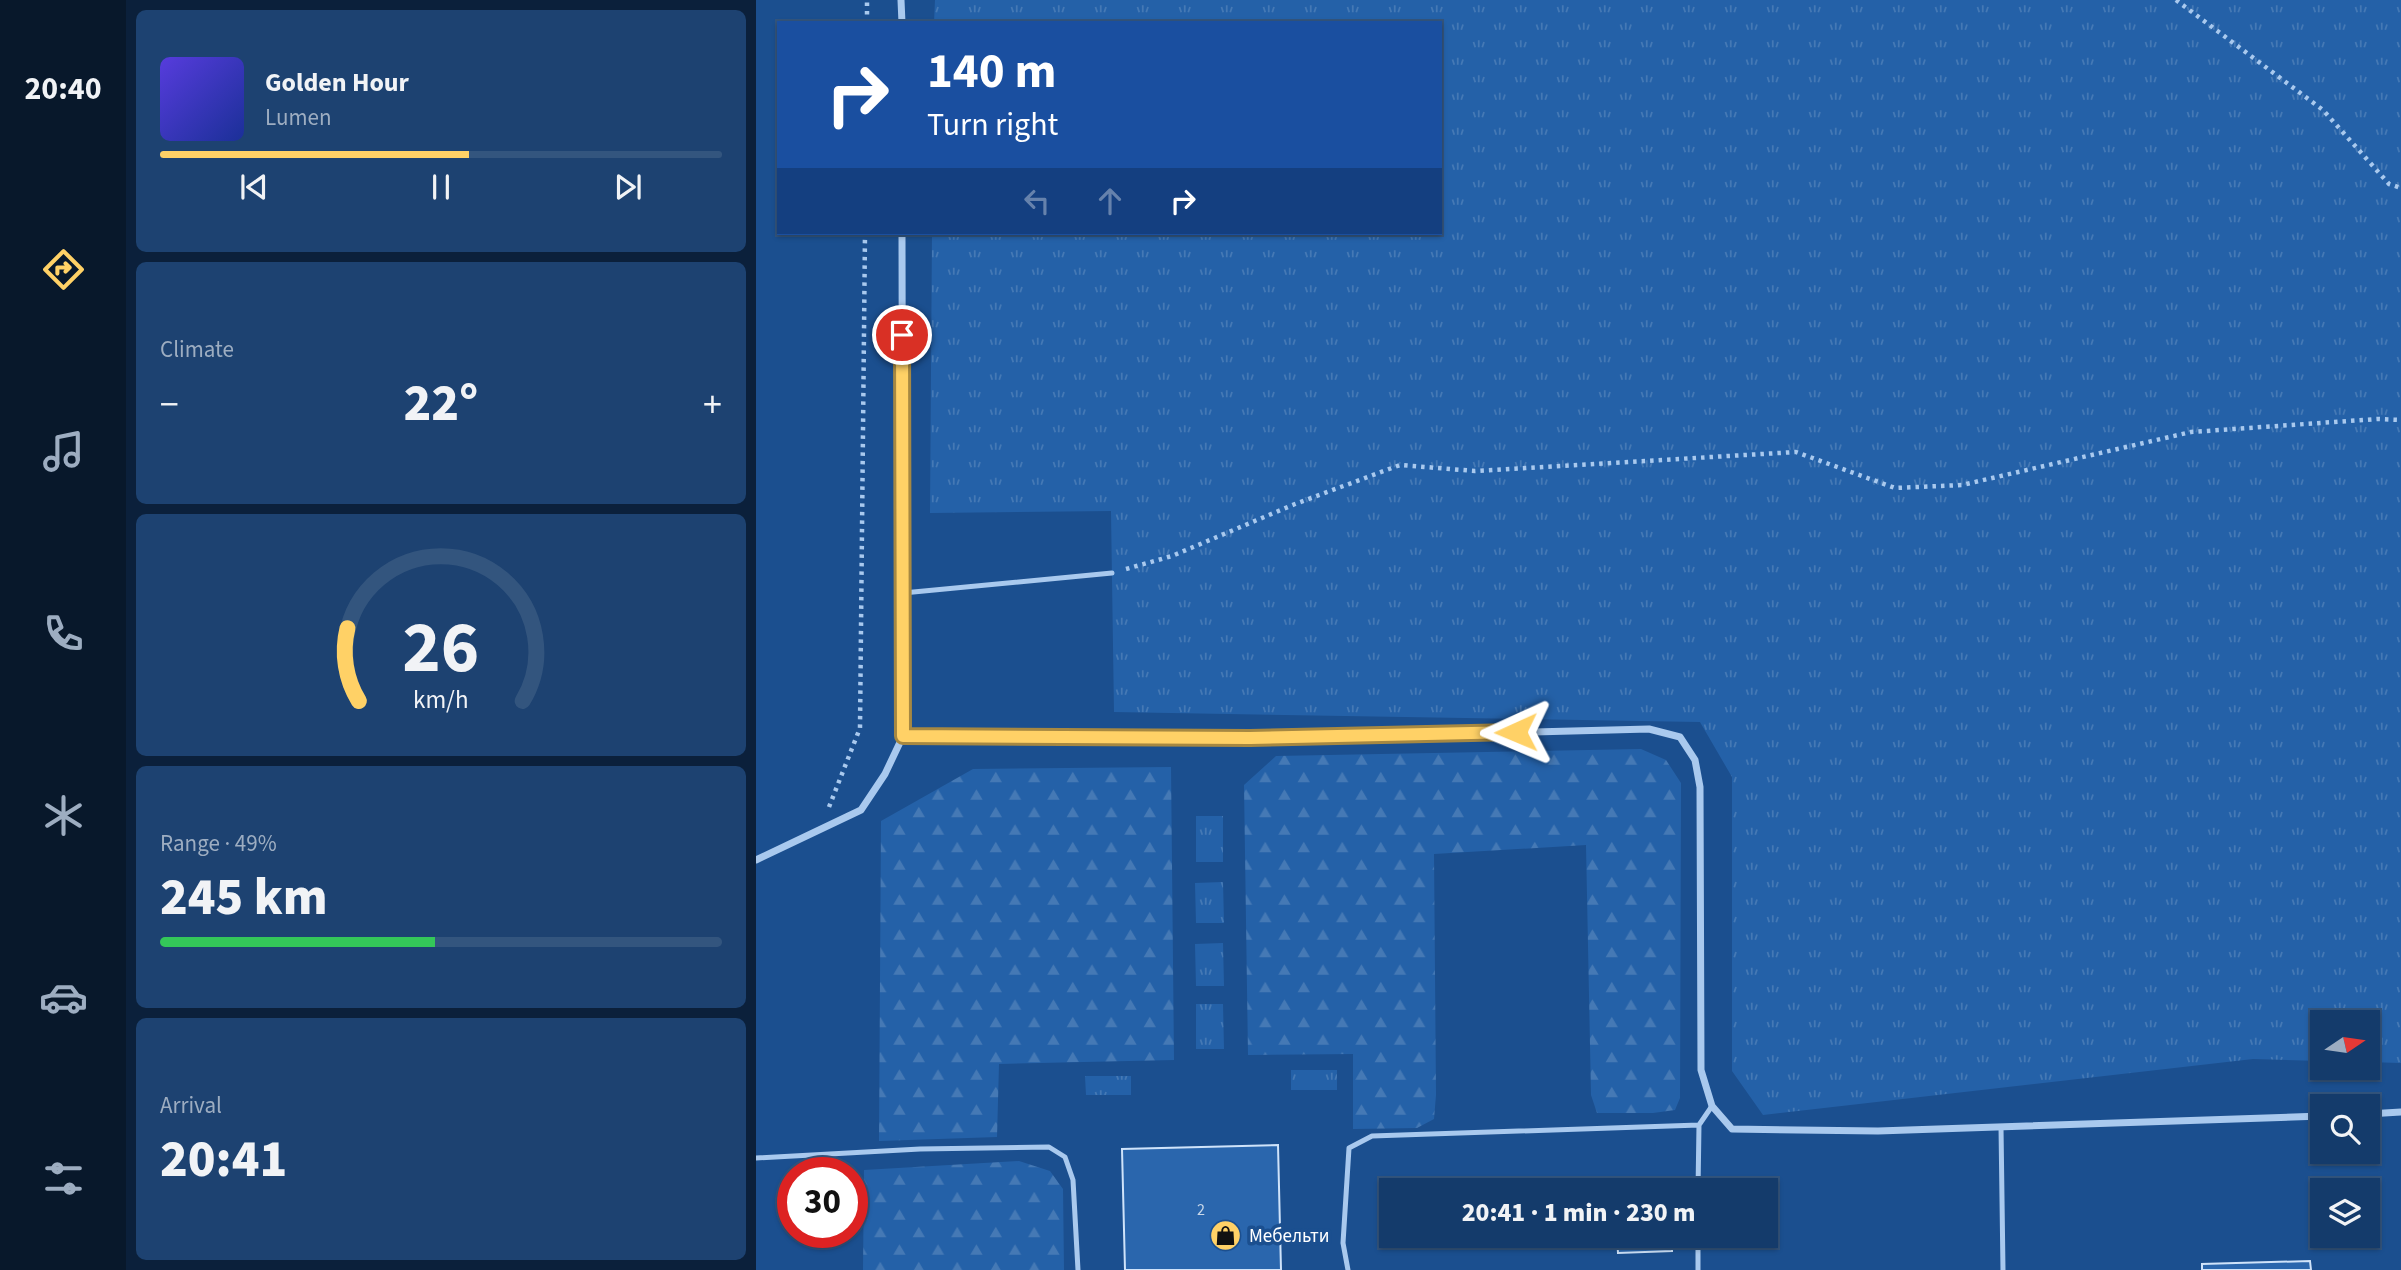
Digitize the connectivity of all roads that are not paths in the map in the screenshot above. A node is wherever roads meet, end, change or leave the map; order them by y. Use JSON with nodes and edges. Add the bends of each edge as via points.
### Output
{"nodes":[{"id":1,"x":901,"y":0,"type":"edge"},
{"id":2,"x":902,"y":21,"type":"edge"},
{"id":3,"x":902,"y":235,"type":"edge"},
{"id":4,"x":1112,"y":573,"type":"road end"},
{"id":5,"x":903,"y":593,"type":"junction"},
{"id":6,"x":903,"y":736,"type":"junction"},
{"id":7,"x":756,"y":860,"type":"edge"},
{"id":8,"x":1712,"y":1107,"type":"junction"},
{"id":9,"x":2401,"y":1112,"type":"edge"},
{"id":10,"x":2380,"y":1113,"type":"edge"},
{"id":11,"x":2310,"y":1116,"type":"edge"},
{"id":12,"x":1699,"y":1125,"type":"junction"},
{"id":13,"x":2001,"y":1127,"type":"junction"},
{"id":14,"x":756,"y":1158,"type":"edge"},
{"id":15,"x":1698,"y":1178,"type":"edge"},
{"id":16,"x":1698,"y":1248,"type":"edge"},
{"id":17,"x":1078,"y":1270,"type":"edge"},
{"id":18,"x":1348,"y":1270,"type":"edge"},
{"id":19,"x":1698,"y":1270,"type":"edge"},
{"id":20,"x":2003,"y":1270,"type":"edge"}],
"edges":[{"from":1,"to":2,"type":"street"},
{"from":3,"to":5,"type":"street"},
{"from":4,"to":5,"type":"lane"},
{"from":5,"to":6,"type":"street"},
{"from":6,"to":7,"type":"street","via":[[861,810]]},
{"from":6,"to":8,"type":"street","via":[[1250,738],[1649,729],[1680,737],[1695,760],[1700,788],[1701,1070]]},
{"from":8,"to":12,"type":"lane"},
{"from":8,"to":13,"type":"street","via":[[1732,1129]]},
{"from":9,"to":10,"type":"street"},
{"from":11,"to":13,"type":"street"},
{"from":12,"to":15,"type":"lane"},
{"from":12,"to":18,"type":"lane","via":[[1371,1136],[1349,1148],[1343,1243]]},
{"from":13,"to":20,"type":"lane"},
{"from":14,"to":17,"type":"lane","via":[[1049,1147],[1065,1157],[1073,1180]]},
{"from":16,"to":19,"type":"lane"}]}
